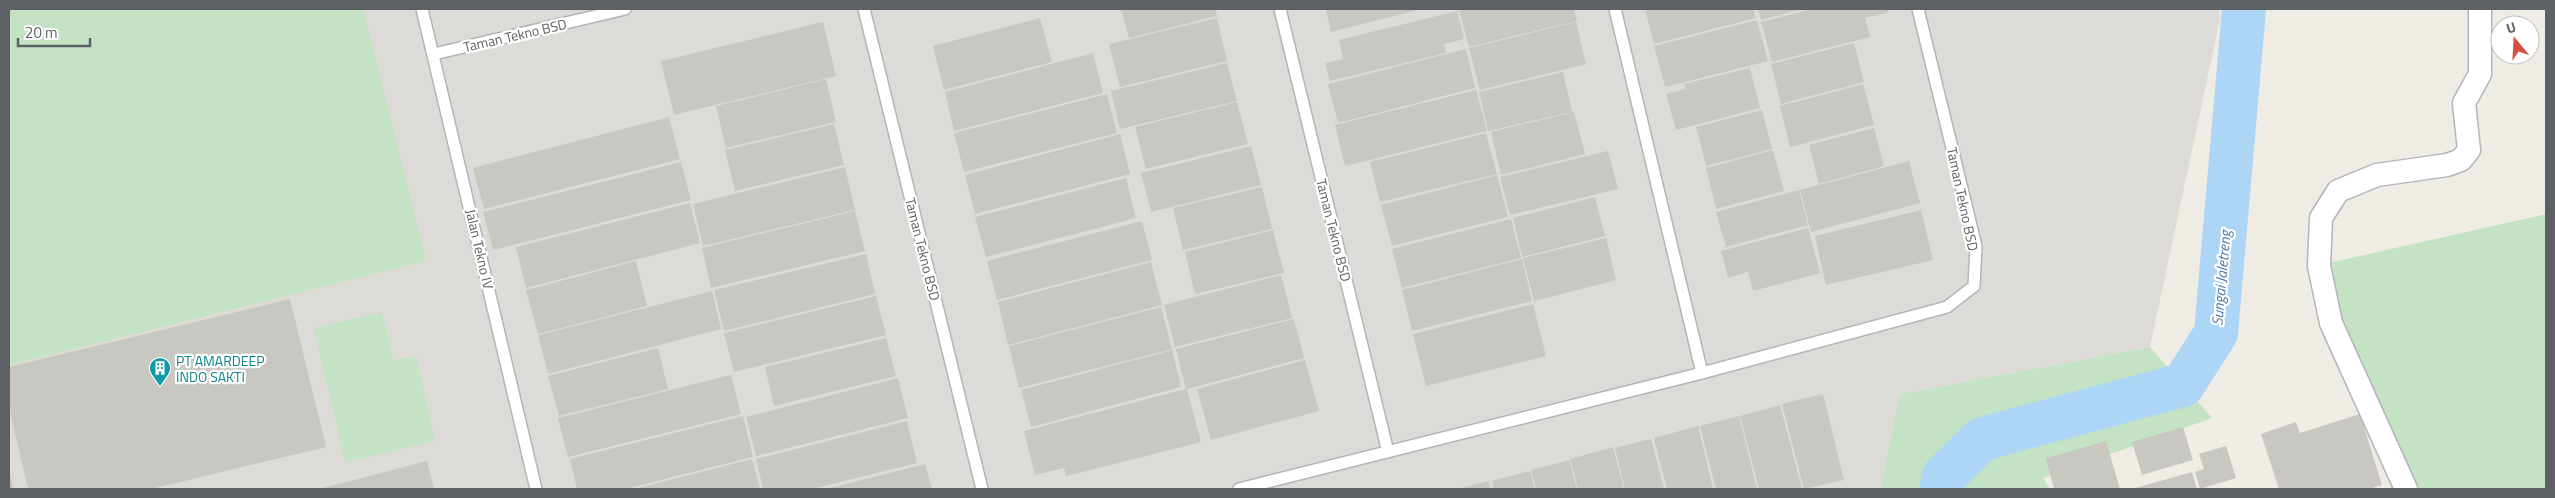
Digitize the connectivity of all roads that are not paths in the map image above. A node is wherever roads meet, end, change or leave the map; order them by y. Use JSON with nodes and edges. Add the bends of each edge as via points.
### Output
{"nodes":[{"id":1,"x":422,"y":9,"type":"edge"},
{"id":2,"x":625,"y":9,"type":"edge"},
{"id":3,"x":864,"y":9,"type":"edge"},
{"id":4,"x":1280,"y":9,"type":"edge"},
{"id":5,"x":1615,"y":9,"type":"edge"},
{"id":6,"x":1918,"y":9,"type":"edge"},
{"id":7,"x":2480,"y":9,"type":"edge"},
{"id":8,"x":434,"y":54,"type":"junction"},
{"id":9,"x":1702,"y":373,"type":"junction"},
{"id":10,"x":1388,"y":452,"type":"junction"},
{"id":11,"x":536,"y":489,"type":"edge"},
{"id":12,"x":982,"y":489,"type":"edge"},
{"id":13,"x":1239,"y":489,"type":"edge"},
{"id":14,"x":2406,"y":489,"type":"edge"}],
"edges":[{"from":1,"to":8,"type":"lane","name":"Jalan Tekno IV"},
{"from":2,"to":8,"type":"lane","name":"Taman Tekno BSD"},
{"from":3,"to":12,"type":"lane","name":"Taman Tekno BSD"},
{"from":4,"to":10,"type":"lane","name":"Taman Tekno BSD"},
{"from":5,"to":9,"type":"lane"},
{"from":6,"to":9,"type":"lane","name":"Taman Tekno BSD","via":[[1976,246],[1974,286],[1947,307]]},
{"from":7,"to":14,"type":"street","via":[[2480,74],[2464,103],[2469,150],[2461,160],[2447,165],[2377,175],[2338,191],[2321,218],[2319,266],[2331,323]]},
{"from":8,"to":11,"type":"lane","name":"Jalan Tekno IV"},
{"from":9,"to":10,"type":"lane","name":"Taman Tekno BSD"},
{"from":10,"to":13,"type":"lane","name":"Taman Tekno BSD"}]}
